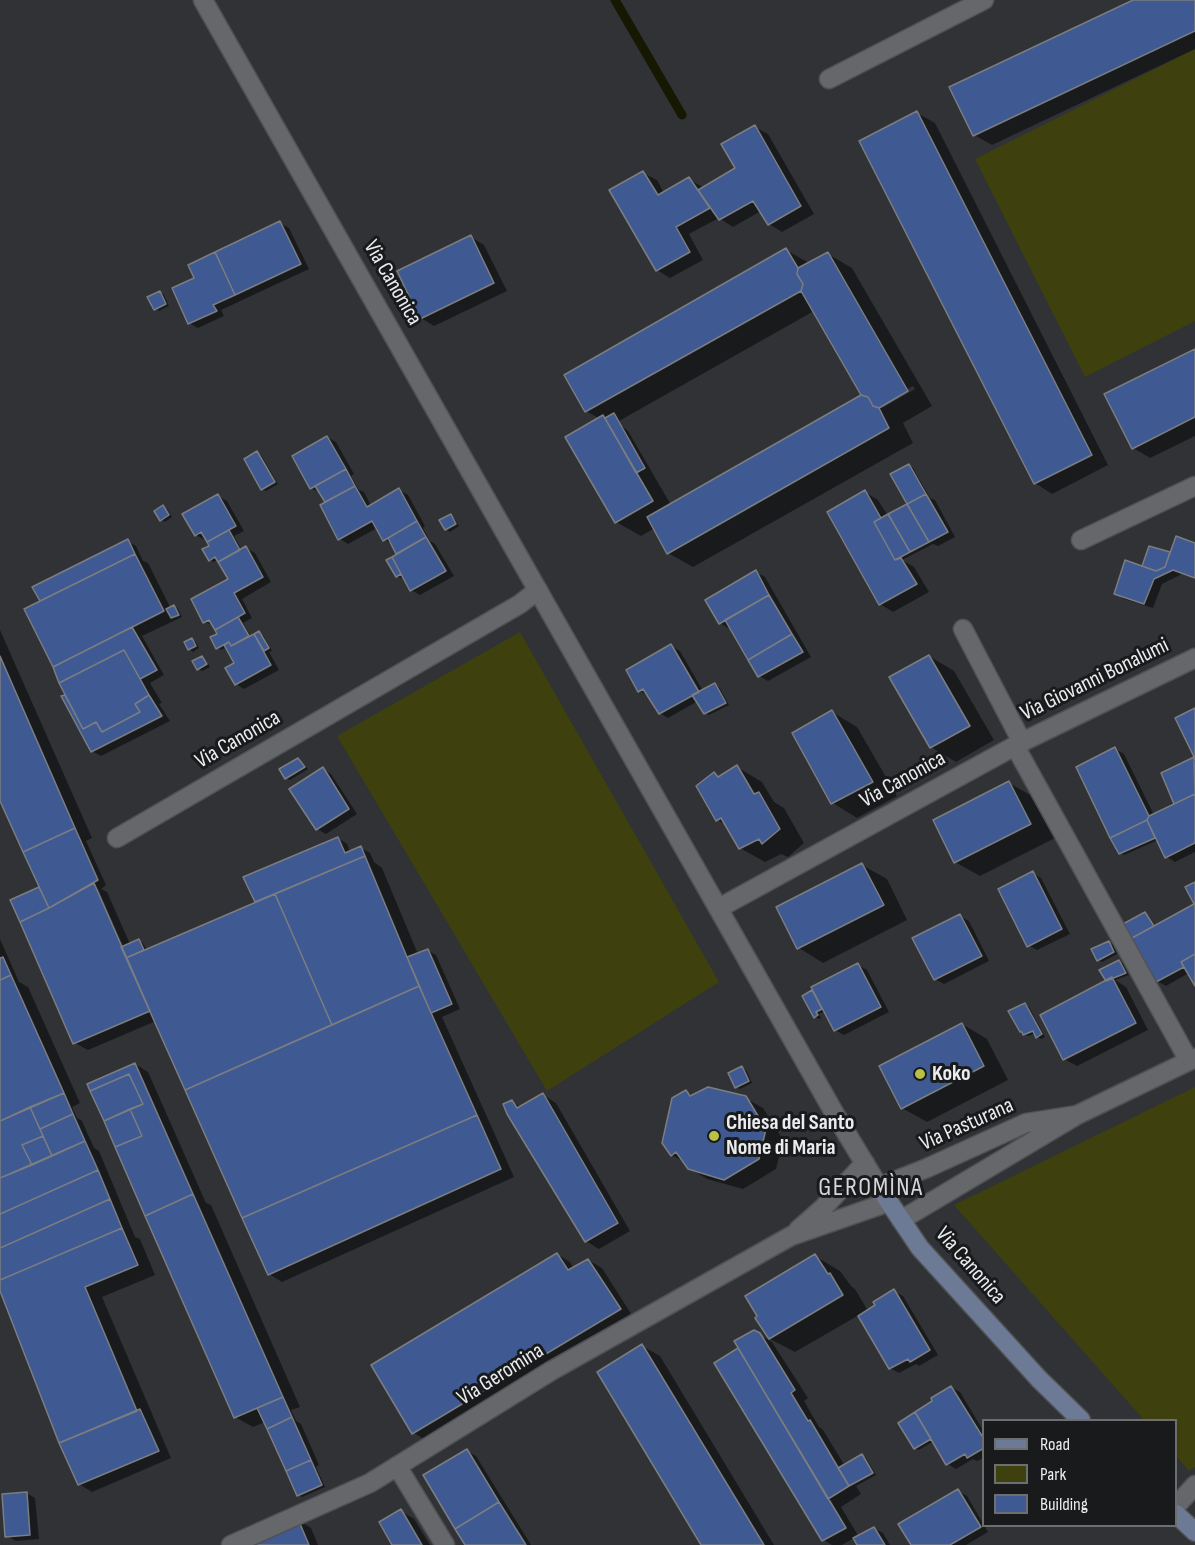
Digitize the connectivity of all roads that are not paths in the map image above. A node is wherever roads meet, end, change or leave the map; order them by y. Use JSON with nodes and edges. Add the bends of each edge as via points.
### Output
{"nodes":[{"id":1,"x":203,"y":0,"type":"edge"},
{"id":2,"x":984,"y":0,"type":"edge"},
{"id":3,"x":829,"y":79,"type":"dead end"},
{"id":4,"x":1195,"y":486,"type":"edge"},
{"id":5,"x":1081,"y":540,"type":"dead end"},
{"id":6,"x":538,"y":590,"type":"junction"},
{"id":7,"x":963,"y":629,"type":"dead end"},
{"id":8,"x":1195,"y":658,"type":"edge"},
{"id":9,"x":1018,"y":744,"type":"junction"},
{"id":10,"x":117,"y":838,"type":"dead end"},
{"id":11,"x":719,"y":908,"type":"junction"},
{"id":12,"x":1192,"y":1059,"type":"edge"},
{"id":13,"x":1077,"y":1115,"type":"junction"},
{"id":14,"x":865,"y":1163,"type":"junction"},
{"id":15,"x":884,"y":1195,"type":"junction"},
{"id":16,"x":901,"y":1220,"type":"junction"},
{"id":17,"x":791,"y":1236,"type":"junction"},
{"id":18,"x":1080,"y":1419,"type":"edge"},
{"id":19,"x":397,"y":1466,"type":"junction"},
{"id":20,"x":1195,"y":1485,"type":"edge"},
{"id":21,"x":1177,"y":1505,"type":"edge"},
{"id":22,"x":1177,"y":1515,"type":"edge"},
{"id":23,"x":1195,"y":1532,"type":"edge"},
{"id":24,"x":231,"y":1545,"type":"edge"},
{"id":25,"x":445,"y":1545,"type":"edge"}],
"edges":[{"from":1,"to":6,"type":"street","name":"Via Canonica"},
{"from":2,"to":3,"type":"street"},
{"from":4,"to":5,"type":"street"},
{"from":6,"to":10,"type":"street","name":"Via Canonica"},
{"from":6,"to":11,"type":"street","name":"Via Canonica"},
{"from":7,"to":9,"type":"street"},
{"from":8,"to":9,"type":"street","name":"Via Giovanni Bonalumi"},
{"from":9,"to":11,"type":"street","name":"Via Canonica"},
{"from":9,"to":12,"type":"street"},
{"from":11,"to":14,"type":"street","name":"Via Canonica"},
{"from":12,"to":13,"type":"street","name":"Via Pasturana"},
{"from":13,"to":15,"type":"street","name":"Via Pasturana","via":[[1026,1123],[927,1168]]},
{"from":13,"to":16,"type":"street","name":"Via Pasturana"},
{"from":14,"to":15,"type":"street","name":"Via Canonica"},
{"from":14,"to":17,"type":"street","name":"Via Geromina"},
{"from":15,"to":16,"type":"street","name":"Via Canonica"},
{"from":15,"to":17,"type":"street","name":"Via Geromina"},
{"from":16,"to":18,"type":"street","name":"Via Canonica","via":[[920,1248]]},
{"from":17,"to":19,"type":"street","name":"Via Geromina","via":[[551,1371]]},
{"from":19,"to":24,"type":"street","name":"Via Geromina","via":[[370,1483]]},
{"from":19,"to":25,"type":"street"},
{"from":20,"to":21,"type":"street"},
{"from":22,"to":23,"type":"street"}]}
